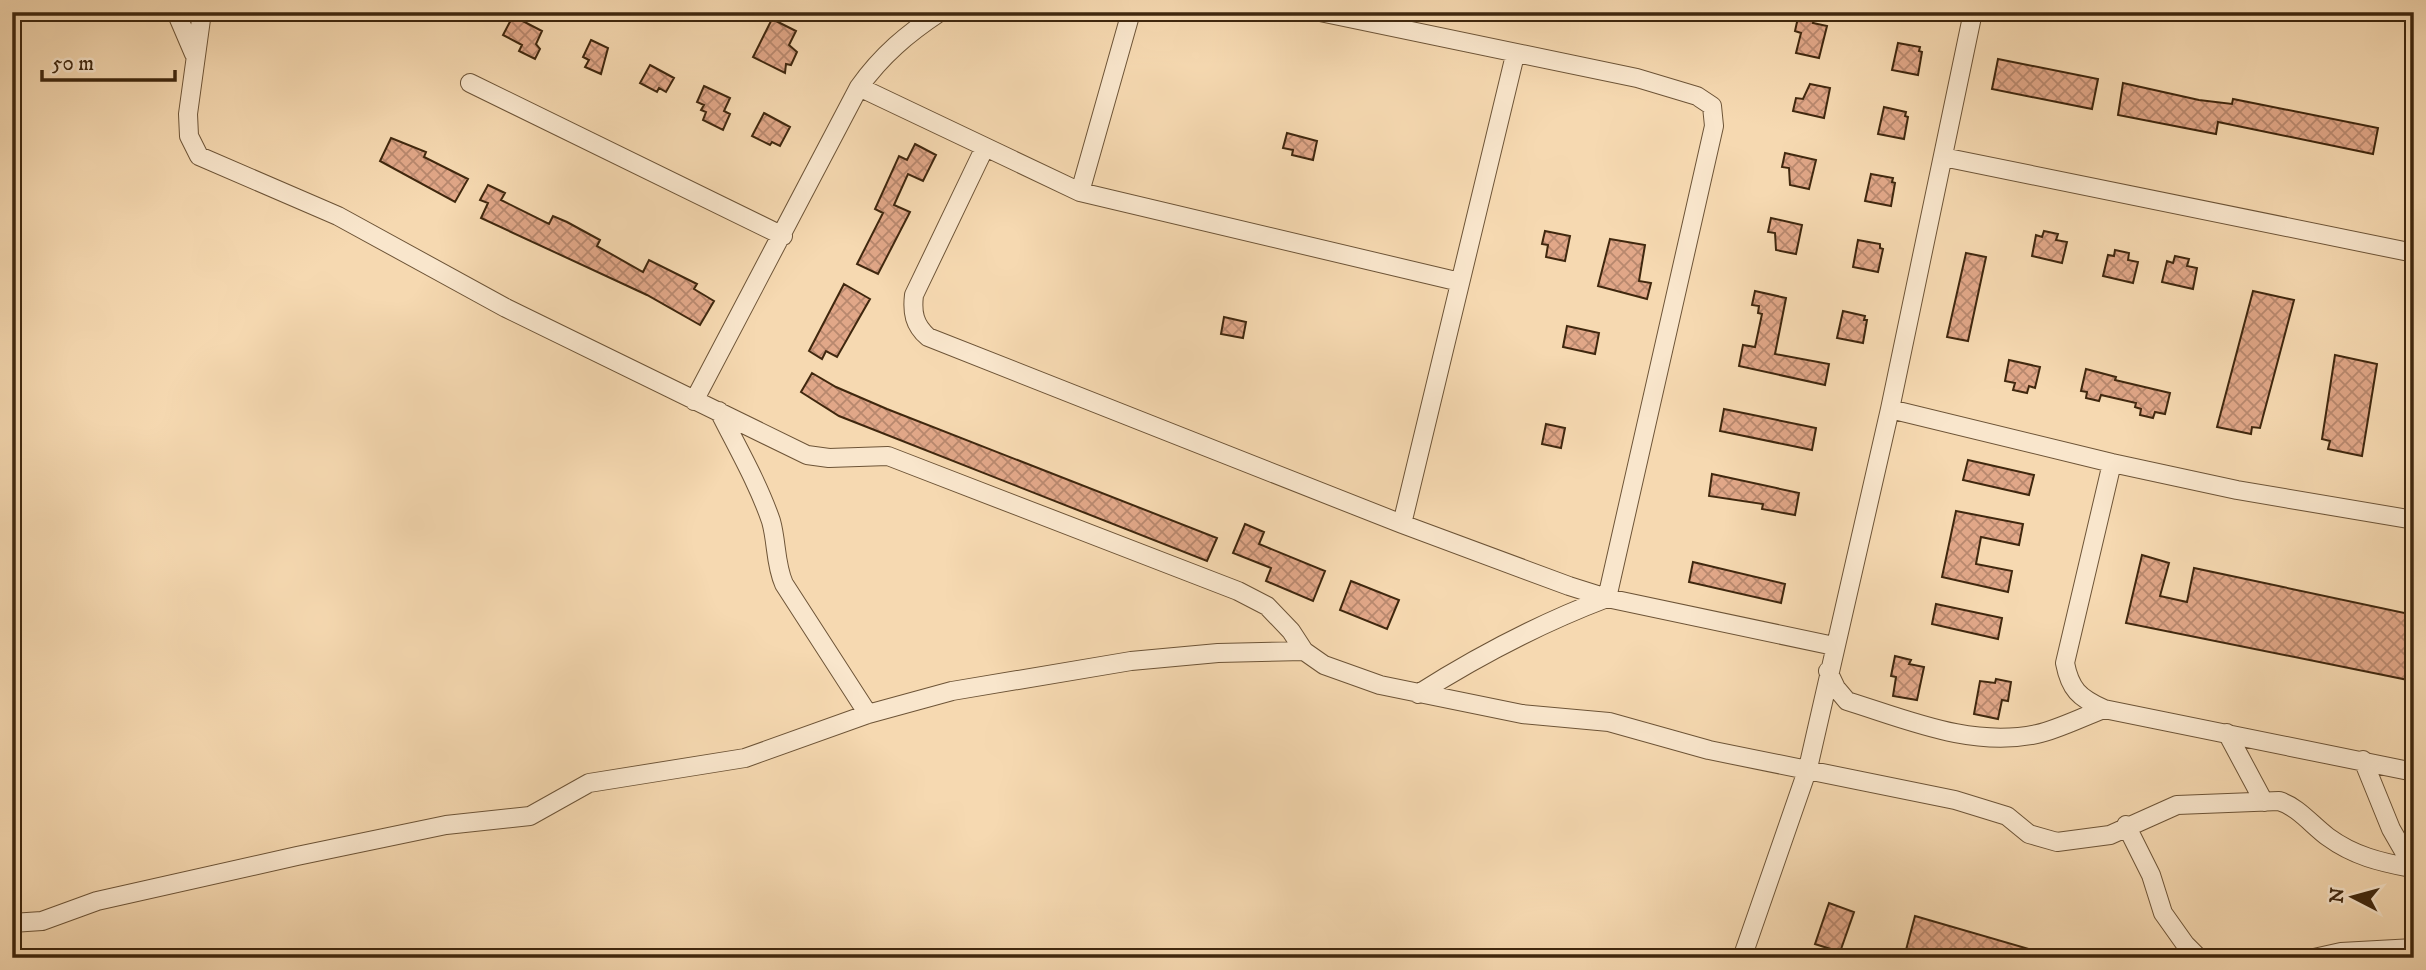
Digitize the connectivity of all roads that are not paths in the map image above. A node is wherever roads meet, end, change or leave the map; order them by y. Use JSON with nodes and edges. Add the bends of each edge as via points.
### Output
{"nodes":[{"id":1,"x":176,"y":12,"type":"edge"},
{"id":2,"x":202,"y":12,"type":"edge"},
{"id":3,"x":940,"y":12,"type":"edge"},
{"id":4,"x":1131,"y":12,"type":"edge"},
{"id":5,"x":1320,"y":12,"type":"edge"},
{"id":6,"x":1973,"y":12,"type":"edge"},
{"id":7,"x":195,"y":55,"type":"junction"},
{"id":8,"x":1515,"y":55,"type":"junction"},
{"id":9,"x":470,"y":83,"type":"dead end"},
{"id":10,"x":859,"y":87,"type":"junction"},
{"id":11,"x":985,"y":147,"type":"junction"},
{"id":12,"x":1942,"y":157,"type":"junction"},
{"id":13,"x":1080,"y":192,"type":"junction"},
{"id":14,"x":783,"y":236,"type":"junction"},
{"id":15,"x":2414,"y":253,"type":"edge"},
{"id":16,"x":1460,"y":282,"type":"junction"},
{"id":17,"x":694,"y":401,"type":"junction"},
{"id":18,"x":1890,"y":409,"type":"junction"},
{"id":19,"x":719,"y":411,"type":"junction"},
{"id":20,"x":2112,"y":463,"type":"junction"},
{"id":21,"x":2414,"y":520,"type":"edge"},
{"id":22,"x":1402,"y":524,"type":"junction"},
{"id":23,"x":1607,"y":598,"type":"junction"},
{"id":24,"x":1834,"y":646,"type":"junction"},
{"id":25,"x":1304,"y":651,"type":"junction"},
{"id":26,"x":1828,"y":671,"type":"junction"},
{"id":27,"x":1418,"y":694,"type":"junction"},
{"id":28,"x":2104,"y":709,"type":"junction"},
{"id":29,"x":868,"y":714,"type":"junction"},
{"id":30,"x":2227,"y":733,"type":"junction"},
{"id":31,"x":2363,"y":760,"type":"junction"},
{"id":32,"x":1808,"y":768,"type":"junction"},
{"id":33,"x":2414,"y":772,"type":"edge"},
{"id":34,"x":2264,"y":802,"type":"junction"},
{"id":35,"x":2126,"y":825,"type":"junction"},
{"id":36,"x":2412,"y":868,"type":"edge"},
{"id":37,"x":12,"y":923,"type":"edge"},
{"id":38,"x":2414,"y":948,"type":"edge"},
{"id":39,"x":1742,"y":958,"type":"edge"},
{"id":40,"x":2199,"y":958,"type":"edge"},
{"id":41,"x":2314,"y":958,"type":"edge"}],
"edges":[{"from":1,"to":7,"type":"street"},
{"from":2,"to":7,"type":"street"},
{"from":3,"to":10,"type":"street","via":[[909,32]]},
{"from":4,"to":13,"type":"street"},
{"from":5,"to":8,"type":"street"},
{"from":6,"to":12,"type":"street"},
{"from":7,"to":17,"type":"street","via":[[188,114],[189,136],[199,156],[338,216],[506,308]]},
{"from":8,"to":16,"type":"street"},
{"from":8,"to":23,"type":"street","via":[[1658,83],[1712,106],[1714,126]]},
{"from":9,"to":14,"type":"street"},
{"from":10,"to":11,"type":"street"},
{"from":10,"to":14,"type":"street"},
{"from":11,"to":13,"type":"street"},
{"from":11,"to":22,"type":"street","via":[[915,295],[912,311],[928,337]]},
{"from":12,"to":15,"type":"street"},
{"from":12,"to":18,"type":"street"},
{"from":13,"to":16,"type":"street"},
{"from":14,"to":17,"type":"street"},
{"from":16,"to":22,"type":"street"},
{"from":17,"to":19,"type":"street"},
{"from":18,"to":20,"type":"street"},
{"from":18,"to":24,"type":"street"},
{"from":19,"to":25,"type":"street","via":[[807,455],[888,456],[1238,591],[1267,606]]},
{"from":19,"to":29,"type":"street","via":[[767,511],[779,573]]},
{"from":20,"to":21,"type":"street"},
{"from":20,"to":28,"type":"street","via":[[2066,663],[2069,684],[2082,699]]},
{"from":22,"to":23,"type":"street"},
{"from":23,"to":24,"type":"street"},
{"from":23,"to":27,"type":"street","via":[[1551,619]]},
{"from":24,"to":26,"type":"street"},
{"from":25,"to":27,"type":"street","via":[[1324,665]]},
{"from":25,"to":29,"type":"street","via":[[1131,660],[952,691]]},
{"from":26,"to":28,"type":"street","via":[[1847,701],[1944,732],[2009,738],[2040,734]]},
{"from":26,"to":32,"type":"street"},
{"from":27,"to":32,"type":"street","via":[[1522,714],[1609,722],[1709,750]]},
{"from":28,"to":30,"type":"street"},
{"from":29,"to":37,"type":"street","via":[[745,758],[589,783],[530,816],[446,825],[324,850],[97,901],[42,921]]},
{"from":30,"to":31,"type":"street"},
{"from":30,"to":34,"type":"street"},
{"from":31,"to":33,"type":"street"},
{"from":31,"to":36,"type":"street"},
{"from":32,"to":35,"type":"street","via":[[1955,800],[2007,816],[2029,834],[2057,842],[2110,835]]},
{"from":32,"to":39,"type":"street"},
{"from":34,"to":35,"type":"street","via":[[2177,805]]},
{"from":34,"to":36,"type":"street","via":[[2288,804],[2330,839],[2368,860]]},
{"from":35,"to":40,"type":"street","via":[[2151,875],[2163,913]]},
{"from":38,"to":41,"type":"street"}]}
